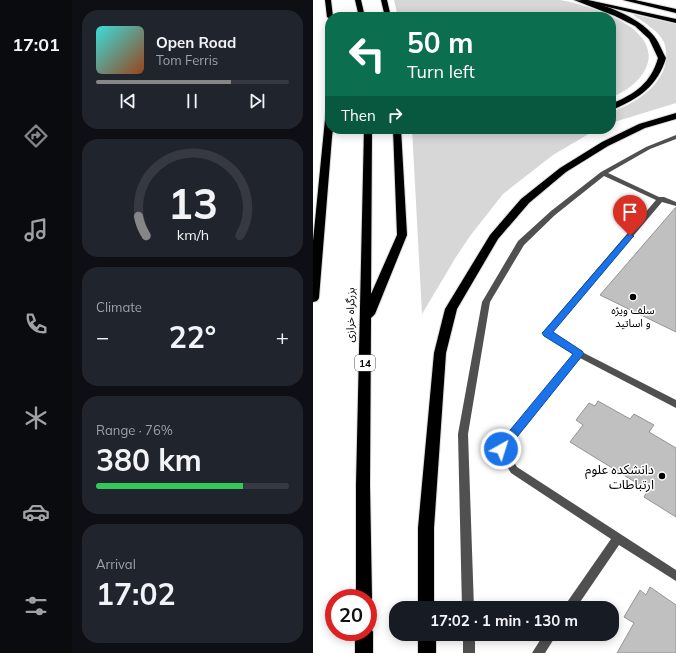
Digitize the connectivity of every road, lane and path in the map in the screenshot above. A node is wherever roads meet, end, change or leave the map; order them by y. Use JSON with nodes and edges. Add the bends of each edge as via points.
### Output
{"nodes":[{"id":1,"x":329,"y":0,"type":"edge"},
{"id":2,"x":358,"y":0,"type":"edge"},
{"id":3,"x":384,"y":0,"type":"edge"},
{"id":4,"x":577,"y":0,"type":"edge"},
{"id":5,"x":581,"y":0,"type":"edge"},
{"id":6,"x":626,"y":0,"type":"edge"},
{"id":7,"x":676,"y":11,"type":"edge"},
{"id":8,"x":330,"y":12,"type":"edge"},
{"id":9,"x":361,"y":12,"type":"edge"},
{"id":10,"x":387,"y":12,"type":"edge"},
{"id":11,"x":615,"y":12,"type":"edge"},
{"id":12,"x":616,"y":13,"type":"edge"},
{"id":13,"x":676,"y":21,"type":"edge"},
{"id":14,"x":616,"y":105,"type":"edge"},
{"id":15,"x":676,"y":116,"type":"edge"},
{"id":16,"x":328,"y":134,"type":"edge"},
{"id":17,"x":369,"y":134,"type":"edge"},
{"id":18,"x":397,"y":134,"type":"edge"},
{"id":19,"x":676,"y":138,"type":"edge"},
{"id":20,"x":603,"y":173,"type":"junction"},
{"id":21,"x":661,"y":200,"type":"junction"},
{"id":22,"x":676,"y":204,"type":"edge"},
{"id":23,"x":313,"y":298,"type":"edge"},
{"id":24,"x":366,"y":321,"type":"junction"},
{"id":25,"x":579,"y":354,"type":"junction"},
{"id":26,"x":676,"y":404,"type":"edge"},
{"id":27,"x":618,"y":538,"type":"junction"},
{"id":28,"x":676,"y":576,"type":"edge"},
{"id":29,"x":364,"y":589,"type":"edge"},
{"id":30,"x":426,"y":601,"type":"edge"},
{"id":31,"x":468,"y":601,"type":"edge"},
{"id":32,"x":574,"y":601,"type":"edge"},
{"id":33,"x":364,"y":641,"type":"edge"},
{"id":34,"x":427,"y":641,"type":"edge"},
{"id":35,"x":469,"y":641,"type":"edge"},
{"id":36,"x":546,"y":641,"type":"edge"},
{"id":37,"x":364,"y":653,"type":"edge"},
{"id":38,"x":427,"y":653,"type":"edge"},
{"id":39,"x":469,"y":653,"type":"edge"},
{"id":40,"x":538,"y":653,"type":"edge"}],
"edges":[{"from":1,"to":8,"type":"highway"},
{"from":2,"to":9,"type":"highway"},
{"from":3,"to":10,"type":"highway"},
{"from":4,"to":11,"type":"highway"},
{"from":5,"to":13,"type":"main road"},
{"from":6,"to":7,"type":"highway"},
{"from":12,"to":14,"type":"highway","via":[[652,37],[662,58],[656,75],[640,91]]},
{"from":15,"to":30,"type":"highway","via":[[642,126],[605,144],[563,170],[525,201],[494,237],[451,309],[440,353],[426,528]]},
{"from":16,"to":23,"type":"highway"},
{"from":17,"to":24,"type":"highway","name":"بزرگراه خرازی","number":"14"},
{"from":18,"to":24,"type":"highway","via":[[402,235]]},
{"from":19,"to":20,"type":"lane","via":[[648,148]]},
{"from":20,"to":21,"type":"lane"},
{"from":20,"to":31,"type":"lane","via":[[553,213],[521,243],[486,302],[463,434]]},
{"from":21,"to":22,"type":"lane","via":[[662,198]]},
{"from":21,"to":25,"type":"lane","via":[[547,333]]},
{"from":24,"to":29,"type":"highway","name":"بزرگراه خرازی","number":"14"},
{"from":25,"to":26,"type":"lane"},
{"from":25,"to":27,"type":"lane","via":[[501,449],[514,470]]},
{"from":27,"to":28,"type":"lane"},
{"from":27,"to":32,"type":"lane"},
{"from":33,"to":37,"type":"highway"},
{"from":34,"to":38,"type":"highway"},
{"from":35,"to":39,"type":"lane"},
{"from":36,"to":40,"type":"lane"}]}
